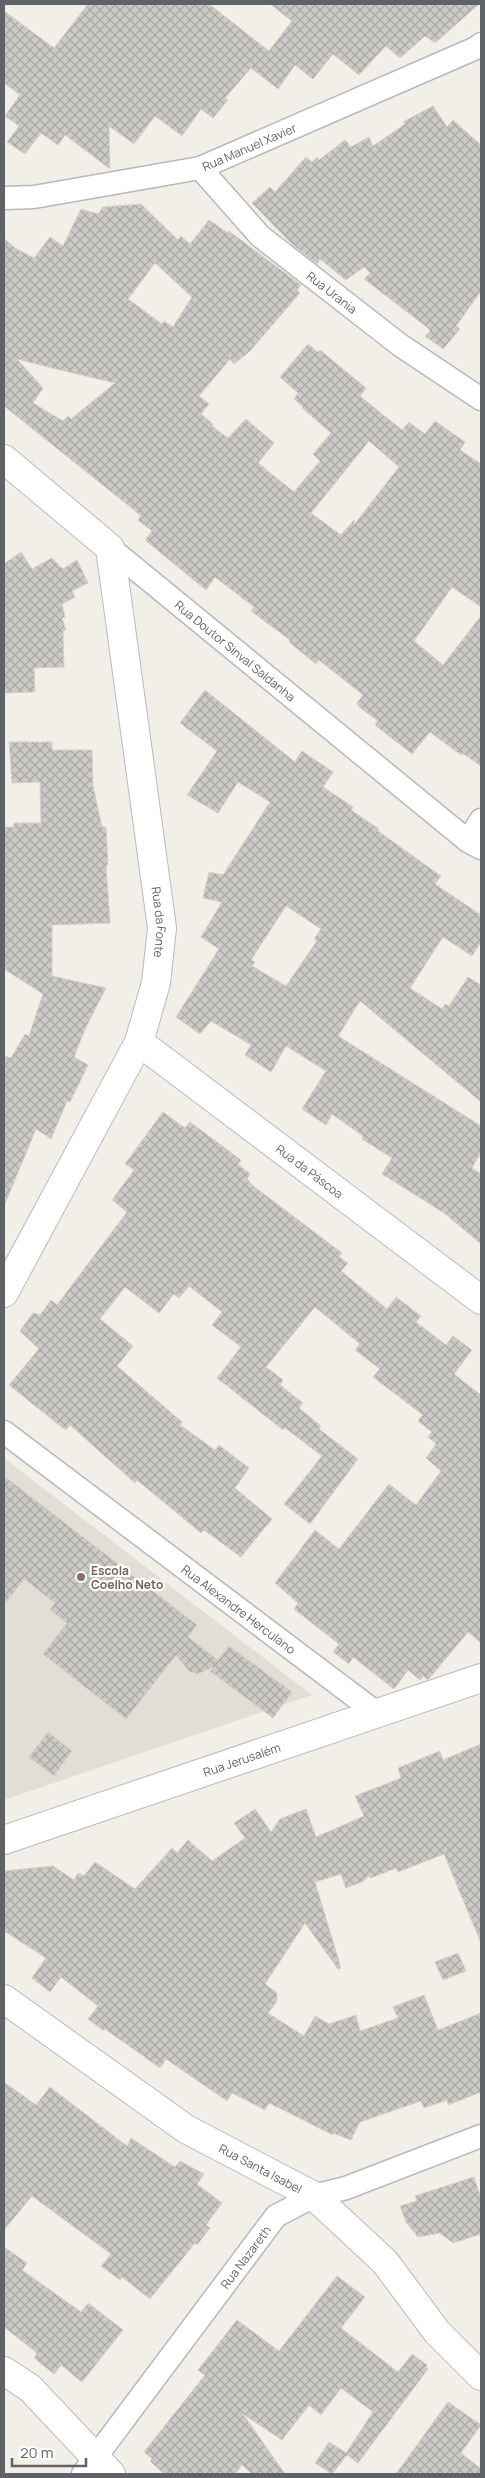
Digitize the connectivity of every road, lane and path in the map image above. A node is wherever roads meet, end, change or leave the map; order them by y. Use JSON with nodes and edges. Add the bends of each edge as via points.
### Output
{"nodes":[{"id":1,"x":481,"y":44,"type":"edge"},
{"id":2,"x":200,"y":168,"type":"junction"},
{"id":3,"x":4,"y":198,"type":"edge"},
{"id":4,"x":481,"y":400,"type":"edge"},
{"id":5,"x":4,"y":459,"type":"edge"},
{"id":6,"x":110,"y":548,"type":"junction"},
{"id":7,"x":481,"y":820,"type":"edge"},
{"id":8,"x":475,"y":844,"type":"edge"},
{"id":9,"x":139,"y":1042,"type":"junction"},
{"id":10,"x":4,"y":1293,"type":"edge"},
{"id":11,"x":481,"y":1300,"type":"edge"},
{"id":12,"x":4,"y":1432,"type":"edge"},
{"id":13,"x":481,"y":1678,"type":"edge"},
{"id":14,"x":378,"y":1714,"type":"junction"},
{"id":15,"x":4,"y":1840,"type":"edge"},
{"id":16,"x":4,"y":1999,"type":"edge"},
{"id":17,"x":481,"y":2136,"type":"edge"},
{"id":18,"x":314,"y":2196,"type":"junction"},
{"id":19,"x":4,"y":2372,"type":"edge"},
{"id":20,"x":481,"y":2376,"type":"edge"},
{"id":21,"x":97,"y":2469,"type":"edge"}],
"edges":[{"from":1,"to":2,"type":"street","name":"Rua Manuel Xavier"},
{"from":2,"to":3,"type":"street","name":"Rua Manuel Xavier","via":[[34,197]]},
{"from":2,"to":4,"type":"street","name":"Rua Urania","via":[[260,236],[400,345]]},
{"from":5,"to":6,"type":"street","name":"Rua Doutor Sinval Saldanha"},
{"from":6,"to":8,"type":"street","name":"Rua Doutor Sinval Saldanha"},
{"from":6,"to":9,"type":"street","name":"Rua da Fonte","via":[[162,928],[156,983]]},
{"from":7,"to":8,"type":"street"},
{"from":9,"to":10,"type":"street","name":"Rua da Fonte"},
{"from":9,"to":11,"type":"street","name":"Rua da Páscoa"},
{"from":12,"to":14,"type":"street","name":"Rua Alexandre Herculano"},
{"from":13,"to":14,"type":"street","name":"Rua Jerusalém"},
{"from":14,"to":15,"type":"street","name":"Rua Jerusalém"},
{"from":16,"to":18,"type":"street","name":"Rua Santa Isabel","via":[[186,2128]]},
{"from":17,"to":18,"type":"street","name":"Rua Nazareth","via":[[346,2188]]},
{"from":18,"to":20,"type":"street","name":"Rua Santa Isabel","via":[[385,2262],[437,2332]]},
{"from":18,"to":21,"type":"street","name":"Rua Nazareth","via":[[276,2216]]},
{"from":19,"to":21,"type":"street","via":[[30,2388]]}]}
